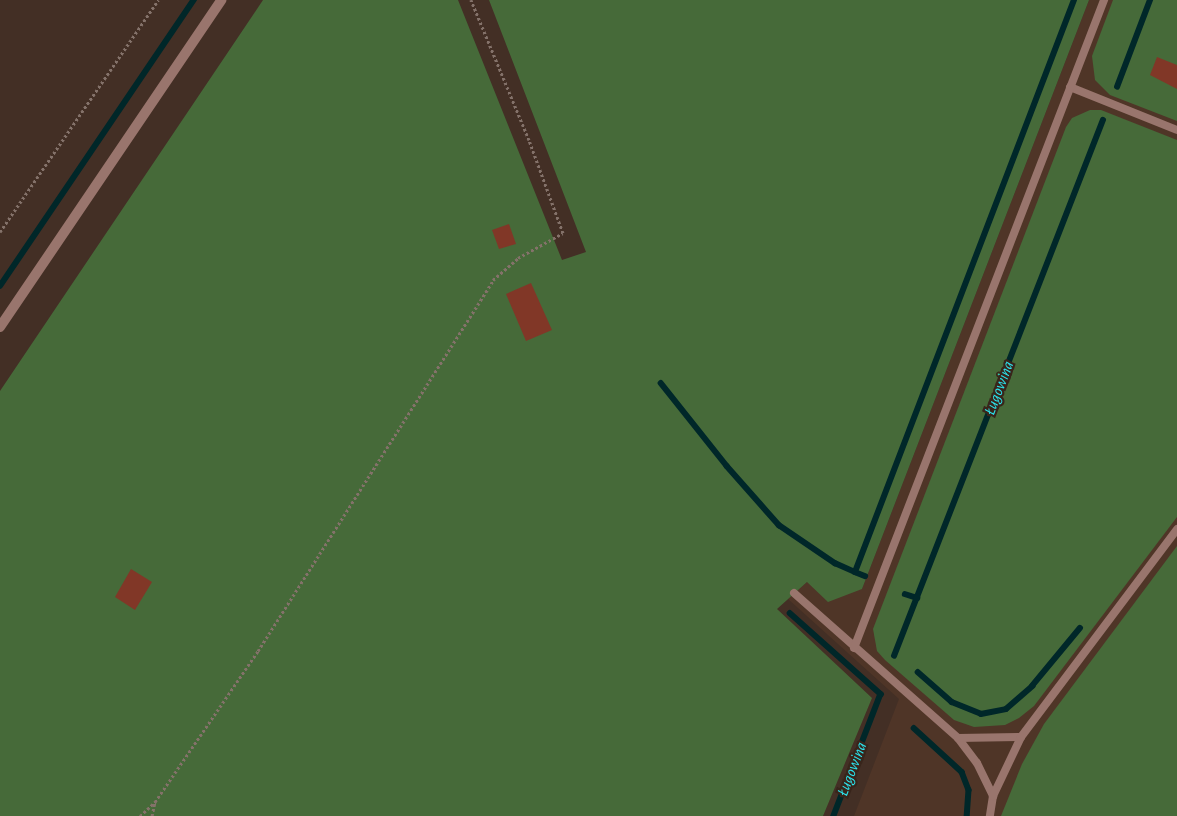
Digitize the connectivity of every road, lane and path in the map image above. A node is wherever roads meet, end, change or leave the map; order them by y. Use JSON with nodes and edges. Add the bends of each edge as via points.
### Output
{"nodes":[{"id":1,"x":158,"y":0,"type":"edge"},
{"id":2,"x":221,"y":0,"type":"edge"},
{"id":3,"x":471,"y":0,"type":"edge"},
{"id":4,"x":1104,"y":0,"type":"edge"},
{"id":5,"x":1070,"y":87,"type":"junction"},
{"id":6,"x":1177,"y":130,"type":"edge"},
{"id":7,"x":0,"y":232,"type":"edge"},
{"id":8,"x":0,"y":327,"type":"edge"},
{"id":9,"x":1177,"y":529,"type":"edge"},
{"id":10,"x":794,"y":593,"type":"dead end"},
{"id":11,"x":854,"y":648,"type":"junction"},
{"id":12,"x":1021,"y":737,"type":"junction"},
{"id":13,"x":958,"y":738,"type":"junction"},
{"id":14,"x":993,"y":796,"type":"junction"},
{"id":15,"x":155,"y":802,"type":"junction"},
{"id":16,"x":140,"y":816,"type":"edge"},
{"id":17,"x":152,"y":816,"type":"edge"},
{"id":18,"x":990,"y":816,"type":"edge"}],
"edges":[{"from":1,"to":7,"type":"path"},
{"from":2,"to":8,"type":"street"},
{"from":3,"to":15,"type":"path","via":[[529,140],[563,233],[518,258],[492,280],[258,651]]},
{"from":4,"to":5,"type":"lane"},
{"from":5,"to":6,"type":"lane"},
{"from":5,"to":11,"type":"lane"},
{"from":9,"to":12,"type":"lane"},
{"from":10,"to":11,"type":"lane"},
{"from":11,"to":13,"type":"lane"},
{"from":12,"to":13,"type":"lane"},
{"from":12,"to":14,"type":"lane"},
{"from":13,"to":14,"type":"lane","via":[[977,763]]},
{"from":14,"to":18,"type":"lane"},
{"from":15,"to":16,"type":"path"},
{"from":15,"to":17,"type":"path"}]}
